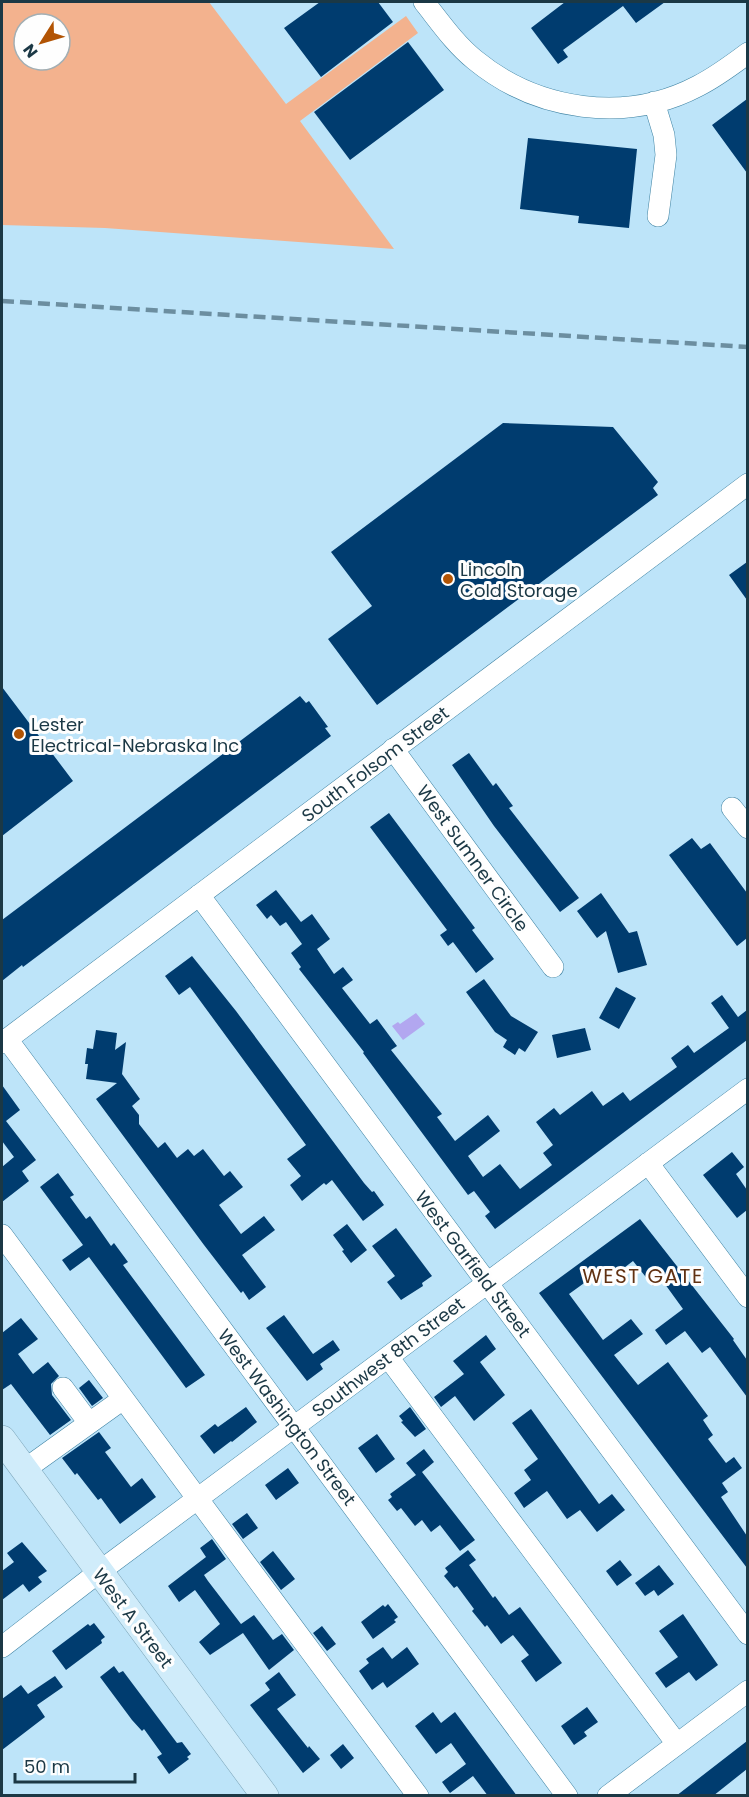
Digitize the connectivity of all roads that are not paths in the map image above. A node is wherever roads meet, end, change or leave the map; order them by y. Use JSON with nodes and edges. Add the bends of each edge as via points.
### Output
{"nodes":[{"id":1,"x":424,"y":2,"type":"edge"},
{"id":2,"x":747,"y":53,"type":"edge"},
{"id":3,"x":654,"y":102,"type":"junction"},
{"id":4,"x":658,"y":216,"type":"dead end"},
{"id":5,"x":747,"y":484,"type":"edge"},
{"id":6,"x":393,"y":749,"type":"junction"},
{"id":7,"x":732,"y":808,"type":"dead end"},
{"id":8,"x":747,"y":828,"type":"edge"},
{"id":9,"x":199,"y":895,"type":"junction"},
{"id":10,"x":553,"y":967,"type":"dead end"},
{"id":11,"x":4,"y":1041,"type":"edge"},
{"id":12,"x":747,"y":1089,"type":"edge"},
{"id":13,"x":648,"y":1163,"type":"junction"},
{"id":14,"x":2,"y":1235,"type":"edge"},
{"id":15,"x":487,"y":1283,"type":"junction"},
{"id":16,"x":747,"y":1297,"type":"edge"},
{"id":17,"x":388,"y":1357,"type":"junction"},
{"id":18,"x":63,"y":1388,"type":"dead end"},
{"id":19,"x":123,"y":1399,"type":"junction"},
{"id":20,"x":89,"y":1423,"type":"junction"},
{"id":21,"x":294,"y":1427,"type":"junction"},
{"id":22,"x":2,"y":1440,"type":"edge"},
{"id":23,"x":24,"y":1470,"type":"junction"},
{"id":24,"x":197,"y":1499,"type":"junction"},
{"id":25,"x":99,"y":1572,"type":"junction"},
{"id":26,"x":747,"y":1634,"type":"edge"},
{"id":27,"x":2,"y":1647,"type":"edge"},
{"id":28,"x":747,"y":1691,"type":"edge"},
{"id":29,"x":677,"y":1744,"type":"junction"},
{"id":30,"x":265,"y":1796,"type":"edge"},
{"id":31,"x":418,"y":1796,"type":"edge"},
{"id":32,"x":567,"y":1796,"type":"edge"},
{"id":33,"x":608,"y":1796,"type":"edge"}],
"edges":[{"from":1,"to":3,"type":"street","via":[[473,59],[523,91],[584,107],[613,108]]},
{"from":2,"to":3,"type":"street","via":[[697,87]]},
{"from":3,"to":4,"type":"street","via":[[666,155]]},
{"from":5,"to":6,"type":"street","name":"South Folsom Street"},
{"from":6,"to":9,"type":"street","name":"South Folsom Street"},
{"from":6,"to":10,"type":"street","name":"West Sumner Circle"},
{"from":7,"to":8,"type":"street"},
{"from":9,"to":11,"type":"street","name":"South Folsom Street"},
{"from":9,"to":15,"type":"street","name":"West Garfield Street"},
{"from":11,"to":21,"type":"street","name":"West Washington Street"},
{"from":12,"to":13,"type":"street","name":"Southwest 8th Street"},
{"from":13,"to":15,"type":"street","name":"Southwest 8th Street"},
{"from":13,"to":16,"type":"street"},
{"from":14,"to":19,"type":"street"},
{"from":15,"to":17,"type":"street","name":"Southwest 8th Street"},
{"from":15,"to":26,"type":"street","name":"West Garfield Street"},
{"from":17,"to":21,"type":"street","name":"Southwest 8th Street"},
{"from":17,"to":29,"type":"street"},
{"from":18,"to":20,"type":"street"},
{"from":19,"to":20,"type":"street"},
{"from":19,"to":24,"type":"street"},
{"from":20,"to":23,"type":"street"},
{"from":21,"to":24,"type":"street","name":"Southwest 8th Street"},
{"from":21,"to":32,"type":"street","name":"West Washington Street"},
{"from":22,"to":23,"type":"main road","name":"West A Street"},
{"from":23,"to":25,"type":"main road","name":"West A Street"},
{"from":24,"to":25,"type":"street","name":"Southwest 8th Street"},
{"from":24,"to":31,"type":"street"},
{"from":25,"to":27,"type":"street","name":"Southwest 8th Street"},
{"from":25,"to":30,"type":"main road","name":"West A Street"},
{"from":28,"to":29,"type":"street"},
{"from":29,"to":33,"type":"street"}]}
